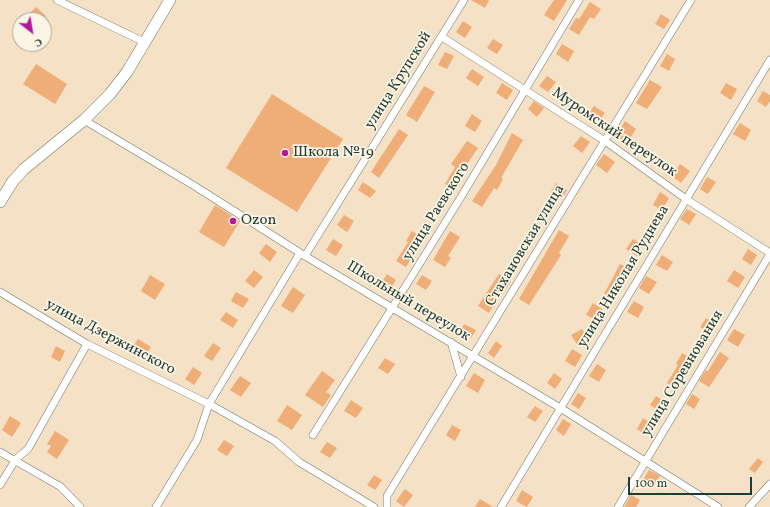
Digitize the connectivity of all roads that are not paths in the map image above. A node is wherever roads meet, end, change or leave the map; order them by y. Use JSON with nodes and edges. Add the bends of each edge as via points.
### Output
{"nodes":[{"id":1,"x":58,"y":0,"type":"edge"},
{"id":2,"x":170,"y":0,"type":"edge"},
{"id":3,"x":464,"y":0,"type":"edge"},
{"id":4,"x":579,"y":0,"type":"edge"},
{"id":5,"x":691,"y":0,"type":"edge"},
{"id":6,"x":442,"y":36,"type":"junction"},
{"id":7,"x":144,"y":42,"type":"junction"},
{"id":8,"x":770,"y":60,"type":"edge"},
{"id":9,"x":525,"y":89,"type":"junction"},
{"id":10,"x":84,"y":120,"type":"junction"},
{"id":11,"x":605,"y":141,"type":"junction"},
{"id":12,"x":686,"y":199,"type":"junction"},
{"id":13,"x":0,"y":202,"type":"edge"},
{"id":14,"x":303,"y":254,"type":"junction"},
{"id":15,"x":770,"y":254,"type":"edge"},
{"id":16,"x":0,"y":292,"type":"edge"},
{"id":17,"x":393,"y":308,"type":"junction"},
{"id":18,"x":452,"y":342,"type":"junction"},
{"id":19,"x":87,"y":344,"type":"junction"},
{"id":20,"x":474,"y":356,"type":"junction"},
{"id":21,"x":461,"y":377,"type":"junction"},
{"id":22,"x":209,"y":404,"type":"junction"},
{"id":23,"x":562,"y":409,"type":"junction"},
{"id":24,"x":314,"y":435,"type":"dead end"},
{"id":25,"x":0,"y":452,"type":"edge"},
{"id":26,"x":14,"y":461,"type":"junction"},
{"id":27,"x":646,"y":461,"type":"junction"},
{"id":28,"x":770,"y":484,"type":"edge"},
{"id":29,"x":0,"y":485,"type":"edge"},
{"id":30,"x":80,"y":507,"type":"edge"},
{"id":31,"x":156,"y":507,"type":"edge"},
{"id":32,"x":374,"y":507,"type":"edge"},
{"id":33,"x":387,"y":507,"type":"edge"},
{"id":34,"x":501,"y":507,"type":"edge"},
{"id":35,"x":618,"y":507,"type":"edge"},
{"id":36,"x":718,"y":507,"type":"edge"},
{"id":37,"x":749,"y":507,"type":"edge"}],
"edges":[{"from":1,"to":7,"type":"street"},
{"from":2,"to":7,"type":"street"},
{"from":3,"to":6,"type":"street","name":"улица Крупской"},
{"from":4,"to":9,"type":"street","name":"улица Раевского"},
{"from":5,"to":11,"type":"street","name":"Стахановская улица"},
{"from":6,"to":9,"type":"street","name":"Муромский переулок"},
{"from":6,"to":14,"type":"street","name":"улица Крупской"},
{"from":7,"to":10,"type":"street","via":[[127,72],[110,94]]},
{"from":8,"to":12,"type":"street","name":"улица Николая Руднева"},
{"from":9,"to":11,"type":"street","name":"Муромский переулок"},
{"from":9,"to":17,"type":"street","name":"улица Раевского"},
{"from":10,"to":13,"type":"street","via":[[24,169]]},
{"from":10,"to":14,"type":"street","name":"Школьный переулок"},
{"from":11,"to":12,"type":"street","name":"Муромский переулок"},
{"from":11,"to":20,"type":"street","name":"Стахановская улица"},
{"from":12,"to":15,"type":"street","name":"Муромский переулок"},
{"from":12,"to":23,"type":"street","name":"улица Николая Руднева"},
{"from":14,"to":17,"type":"street","name":"Школьный переулок"},
{"from":14,"to":22,"type":"street","name":"улица Крупской","via":[[266,306]]},
{"from":15,"to":27,"type":"street","name":"улица Соревнования"},
{"from":16,"to":19,"type":"street","name":"улица Дзержинского"},
{"from":17,"to":18,"type":"street","name":"Школьный переулок"},
{"from":17,"to":24,"type":"street","name":"улица Раевского"},
{"from":18,"to":20,"type":"street","name":"Школьный переулок"},
{"from":18,"to":21,"type":"street"},
{"from":19,"to":22,"type":"street","name":"улица Дзержинского"},
{"from":19,"to":26,"type":"street","via":[[28,449]]},
{"from":20,"to":21,"type":"street","name":"Стахановская улица"},
{"from":20,"to":23,"type":"street","name":"Школьный переулок"},
{"from":21,"to":33,"type":"street","name":"Стахановская улица","via":[[387,496]]},
{"from":22,"to":31,"type":"street","name":"улица Крупской","via":[[197,440]]},
{"from":22,"to":32,"type":"street","name":"улица Дзержинского","via":[[275,441],[299,462]]},
{"from":23,"to":27,"type":"street","name":"Школьный переулок"},
{"from":23,"to":34,"type":"street","name":"улица Николая Руднева"},
{"from":25,"to":26,"type":"street"},
{"from":26,"to":29,"type":"street"},
{"from":26,"to":30,"type":"street","via":[[61,487]]},
{"from":27,"to":35,"type":"street","name":"улица Соревнования"},
{"from":27,"to":36,"type":"street","name":"Школьный переулок"},
{"from":28,"to":37,"type":"street"}]}
